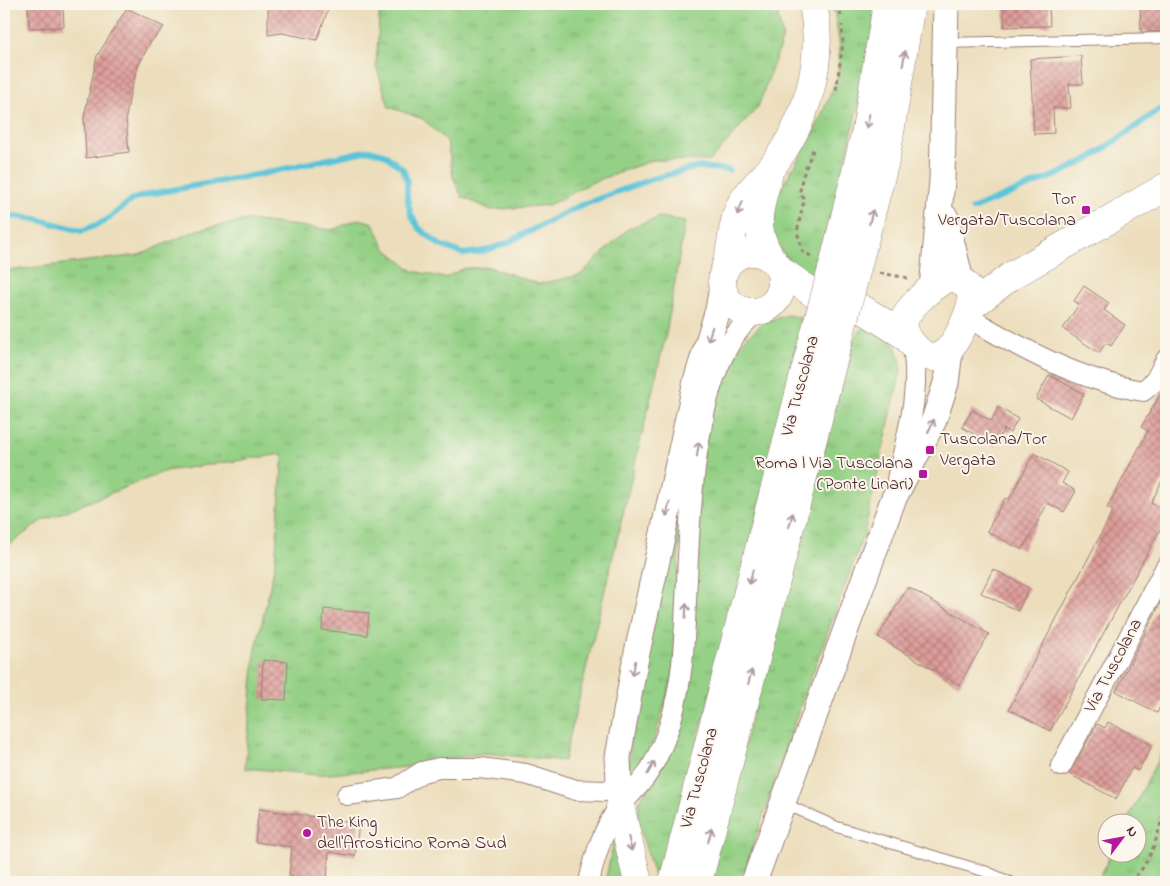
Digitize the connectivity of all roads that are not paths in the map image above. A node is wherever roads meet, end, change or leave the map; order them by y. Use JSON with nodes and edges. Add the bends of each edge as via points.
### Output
{"nodes":[{"id":1,"x":813,"y":4,"type":"edge"},
{"id":2,"x":887,"y":4,"type":"edge"},
{"id":3,"x":911,"y":4,"type":"edge"},
{"id":4,"x":946,"y":4,"type":"edge"},
{"id":5,"x":1166,"y":38,"type":"edge"},
{"id":6,"x":944,"y":43,"type":"junction"},
{"id":7,"x":770,"y":170,"type":"junction"},
{"id":8,"x":942,"y":181,"type":"junction"},
{"id":9,"x":1166,"y":187,"type":"edge"},
{"id":10,"x":847,"y":261,"type":"junction"},
{"id":11,"x":775,"y":264,"type":"junction"},
{"id":12,"x":724,"y":276,"type":"junction"},
{"id":13,"x":926,"y":294,"type":"junction"},
{"id":14,"x":966,"y":297,"type":"junction"},
{"id":15,"x":826,"y":298,"type":"junction"},
{"id":16,"x":861,"y":308,"type":"junction"},
{"id":17,"x":764,"y":309,"type":"junction"},
{"id":18,"x":909,"y":340,"type":"junction"},
{"id":19,"x":825,"y":343,"type":"junction"},
{"id":20,"x":950,"y":351,"type":"junction"},
{"id":21,"x":1166,"y":360,"type":"edge"},
{"id":22,"x":893,"y":500,"type":"junction"},
{"id":23,"x":1166,"y":567,"type":"edge"},
{"id":24,"x":1061,"y":766,"type":"dead end"},
{"id":25,"x":347,"y":795,"type":"dead end"},
{"id":26,"x":619,"y":796,"type":"junction"},
{"id":27,"x":783,"y":803,"type":"junction"},
{"id":28,"x":589,"y":882,"type":"edge"},
{"id":29,"x":638,"y":882,"type":"edge"},
{"id":30,"x":673,"y":882,"type":"edge"},
{"id":31,"x":698,"y":882,"type":"edge"},
{"id":32,"x":754,"y":882,"type":"edge"},
{"id":33,"x":1010,"y":882,"type":"edge"}],
"edges":[{"from":1,"to":7,"type":"main road","via":[[817,49],[813,83],[793,134]]},
{"from":2,"to":10,"type":"main road","name":"Via Tuscolana","one_way":true},
{"from":10,"to":3,"type":"main road","name":"Via Tuscolana","one_way":true,"via":[[886,157]]},
{"from":4,"to":6,"type":"street"},
{"from":5,"to":6,"type":"lane"},
{"from":6,"to":8,"type":"street"},
{"from":7,"to":11,"type":"main road","via":[[757,223],[762,244]]},
{"from":7,"to":12,"type":"main road","one_way":true,"via":[[739,207]]},
{"from":8,"to":13,"type":"street"},
{"from":8,"to":14,"type":"street","via":[[948,234]]},
{"from":9,"to":14,"type":"main road","via":[[1011,276]]},
{"from":10,"to":19,"type":"main road","name":"Via Tuscolana","bridge":true},
{"from":11,"to":12,"type":"main road","via":[[755,251],[746,252],[738,254]]},
{"from":11,"to":15,"type":"main road"},
{"from":11,"to":17,"type":"main road","via":[[782,286],[776,301]]},
{"from":12,"to":17,"type":"main road","via":[[730,303],[739,309]]},
{"from":12,"to":26,"type":"street","one_way":true,"via":[[696,381],[635,662],[618,752]]},
{"from":13,"to":14,"type":"main road","via":[[946,278],[953,278]]},
{"from":13,"to":16,"type":"main road","via":[[889,307]]},
{"from":13,"to":18,"type":"main road","via":[[905,317],[904,330]]},
{"from":14,"to":20,"type":"main road","via":[[956,342]]},
{"from":14,"to":21,"type":"street","via":[[1004,338],[1044,358],[1121,387],[1143,390],[1155,381]]},
{"from":15,"to":16,"type":"main road"},
{"from":15,"to":17,"type":"main road"},
{"from":16,"to":18,"type":"main road"},
{"from":26,"to":17,"type":"street","one_way":true,"via":[[642,782],[656,759],[677,693],[695,478],[706,403],[731,342],[746,320]]},
{"from":18,"to":20,"type":"main road","via":[[925,355],[935,357]]},
{"from":18,"to":22,"type":"street","via":[[916,363],[915,384]]},
{"from":19,"to":30,"type":"main road","name":"Via Tuscolana","one_way":true},
{"from":31,"to":19,"type":"main road","name":"Via Tuscolana","one_way":true},
{"from":22,"to":20,"type":"street","one_way":true,"via":[[934,420],[946,383]]},
{"from":22,"to":27,"type":"street"},
{"from":23,"to":24,"type":"street","name":"Via Tuscolana"},
{"from":25,"to":26,"type":"street","via":[[397,788],[422,772],[440,768],[480,768],[526,774],[576,790],[605,791]]},
{"from":26,"to":28,"type":"street"},
{"from":26,"to":29,"type":"main road","one_way":true},
{"from":27,"to":32,"type":"street"},
{"from":27,"to":33,"type":"lane","via":[[837,827],[987,872]]}]}
